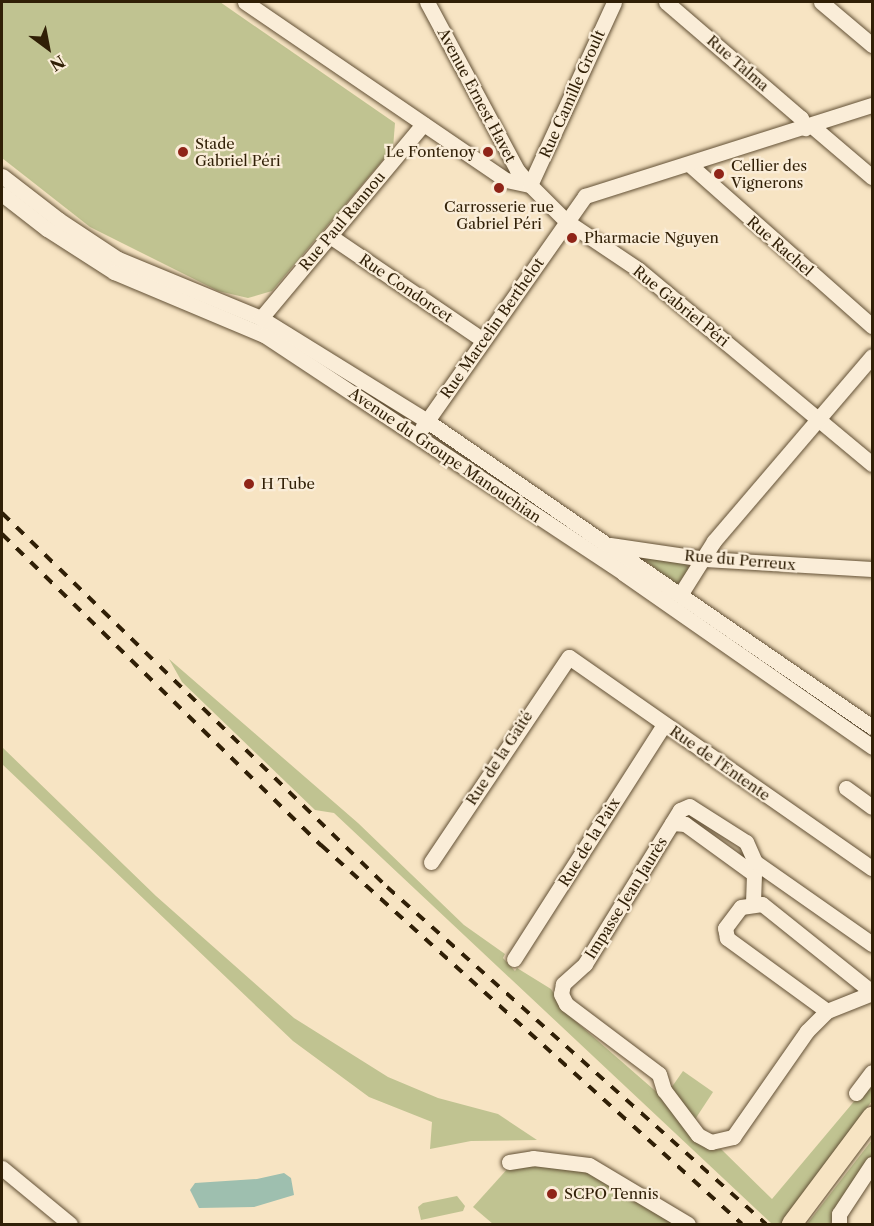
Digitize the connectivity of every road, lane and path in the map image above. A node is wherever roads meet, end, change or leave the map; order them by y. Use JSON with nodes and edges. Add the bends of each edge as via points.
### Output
{"nodes":[{"id":1,"x":245,"y":2,"type":"edge"},
{"id":2,"x":427,"y":2,"type":"edge"},
{"id":3,"x":614,"y":2,"type":"edge"},
{"id":4,"x":666,"y":2,"type":"edge"},
{"id":5,"x":821,"y":2,"type":"edge"},
{"id":6,"x":873,"y":45,"type":"edge"},
{"id":7,"x":873,"y":105,"type":"edge"},
{"id":8,"x":423,"y":124,"type":"junction"},
{"id":9,"x":808,"y":127,"type":"junction"},
{"id":10,"x":690,"y":165,"type":"junction"},
{"id":11,"x":2,"y":176,"type":"edge"},
{"id":12,"x":873,"y":177,"type":"edge"},
{"id":13,"x":530,"y":185,"type":"junction"},
{"id":14,"x":2,"y":194,"type":"edge"},
{"id":15,"x":566,"y":220,"type":"junction"},
{"id":16,"x":330,"y":236,"type":"junction"},
{"id":17,"x":261,"y":318,"type":"junction"},
{"id":18,"x":873,"y":326,"type":"edge"},
{"id":19,"x":483,"y":340,"type":"junction"},
{"id":20,"x":873,"y":356,"type":"edge"},
{"id":21,"x":819,"y":420,"type":"junction"},
{"id":22,"x":427,"y":421,"type":"junction"},
{"id":23,"x":417,"y":436,"type":"junction"},
{"id":24,"x":873,"y":464,"type":"edge"},
{"id":25,"x":607,"y":544,"type":"junction"},
{"id":26,"x":705,"y":559,"type":"junction"},
{"id":27,"x":873,"y":569,"type":"edge"},
{"id":28,"x":680,"y":595,"type":"junction"},
{"id":29,"x":569,"y":657,"type":"joint"},
{"id":30,"x":664,"y":724,"type":"junction"},
{"id":31,"x":873,"y":727,"type":"edge"},
{"id":32,"x":873,"y":747,"type":"edge"},
{"id":33,"x":846,"y":788,"type":"dead end"},
{"id":34,"x":873,"y":807,"type":"edge"},
{"id":35,"x":672,"y":823,"type":"junction"},
{"id":36,"x":431,"y":862,"type":"dead end"},
{"id":37,"x":873,"y":868,"type":"edge"},
{"id":38,"x":753,"y":903,"type":"junction"},
{"id":39,"x":873,"y":944,"type":"edge"},
{"id":40,"x":514,"y":959,"type":"dead end"},
{"id":41,"x":873,"y":992,"type":"edge"},
{"id":42,"x":827,"y":1011,"type":"junction"},
{"id":43,"x":873,"y":1072,"type":"edge"},
{"id":44,"x":856,"y":1093,"type":"dead end"},
{"id":45,"x":873,"y":1117,"type":"edge"},
{"id":46,"x":509,"y":1162,"type":"dead end"},
{"id":47,"x":873,"y":1164,"type":"edge"},
{"id":48,"x":2,"y":1168,"type":"edge"},
{"id":49,"x":839,"y":1219,"type":"edge"},
{"id":50,"x":62,"y":1222,"type":"edge"},
{"id":51,"x":688,"y":1224,"type":"edge"},
{"id":52,"x":792,"y":1224,"type":"edge"}],
"edges":[{"from":1,"to":8,"type":"street","name":"Rue Gabriel Péri"},
{"from":2,"to":13,"type":"street","name":"Avenue Ernest Havet","via":[[517,170]]},
{"from":3,"to":13,"type":"street","name":"Rue Camille Groult"},
{"from":4,"to":9,"type":"street","name":"Rue Talma"},
{"from":5,"to":6,"type":"street"},
{"from":7,"to":9,"type":"street","name":"Rue Marcelin Berthelot"},
{"from":8,"to":13,"type":"street","name":"Rue Gabriel Péri","via":[[506,180]]},
{"from":8,"to":16,"type":"street","name":"Rue Paul Rannou"},
{"from":9,"to":10,"type":"street","name":"Rue Marcelin Berthelot"},
{"from":9,"to":12,"type":"street","name":"Rue Talma"},
{"from":10,"to":15,"type":"street","name":"Rue Marcelin Berthelot","via":[[585,196]]},
{"from":10,"to":18,"type":"street","name":"Rue Rachel"},
{"from":11,"to":17,"type":"street","name":"Avenue du Groupe Manouchian","via":[[118,259]]},
{"from":13,"to":15,"type":"street","name":"Rue Gabriel Péri"},
{"from":14,"to":23,"type":"street","name":"Avenue du Groupe Manouchian","via":[[47,229],[114,272],[264,336]]},
{"from":15,"to":19,"type":"street","name":"Rue Marcelin Berthelot"},
{"from":15,"to":21,"type":"street","name":"Rue Gabriel Péri","via":[[639,270]]},
{"from":16,"to":17,"type":"street","name":"Rue Paul Rannou"},
{"from":16,"to":19,"type":"street","name":"Rue Condorcet"},
{"from":17,"to":22,"type":"street","name":"Avenue du Groupe Manouchian"},
{"from":19,"to":22,"type":"street","name":"Rue Marcelin Berthelot"},
{"from":20,"to":21,"type":"street"},
{"from":21,"to":24,"type":"street","name":"Rue Gabriel Péri"},
{"from":21,"to":26,"type":"street","via":[[714,541]]},
{"from":22,"to":23,"type":"street","name":"Rue Marcelin Berthelot"},
{"from":22,"to":25,"type":"street","name":"Avenue du Groupe Manouchian"},
{"from":23,"to":32,"type":"street","name":"Avenue du Groupe Manouchian"},
{"from":25,"to":26,"type":"street","name":"Rue du Perreux"},
{"from":25,"to":28,"type":"street","name":"Avenue du Groupe Manouchian"},
{"from":26,"to":27,"type":"street","name":"Rue du Perreux"},
{"from":26,"to":28,"type":"street"},
{"from":28,"to":31,"type":"street","name":"Avenue du Groupe Manouchian"},
{"from":29,"to":30,"type":"street","name":"Rue de l'Entente"},
{"from":29,"to":36,"type":"street","name":"Rue de la Gaité"},
{"from":30,"to":37,"type":"street","name":"Rue de l'Entente"},
{"from":30,"to":40,"type":"street","name":"Rue de la Paix"},
{"from":33,"to":34,"type":"street"},
{"from":35,"to":38,"type":"street","via":[[685,824],[754,874]]},
{"from":35,"to":39,"type":"street","name":"Impasse Jean Jaurès","via":[[680,810],[695,807],[746,842],[755,862]]},
{"from":35,"to":42,"type":"street","name":"Impasse Jean Jaurès","via":[[585,964],[563,984],[561,994],[566,1004],[659,1074],[664,1090],[698,1135],[711,1142],[733,1137],[807,1031]]},
{"from":38,"to":41,"type":"street","via":[[762,904]]},
{"from":38,"to":42,"type":"street","via":[[741,907],[725,928],[727,938]]},
{"from":41,"to":42,"type":"street","name":"Impasse Jean Jaurès"},
{"from":43,"to":44,"type":"street"},
{"from":45,"to":52,"type":"main road"},
{"from":46,"to":51,"type":"street","via":[[556,1159],[589,1165]]},
{"from":47,"to":49,"type":"street"},
{"from":48,"to":50,"type":"street"}]}
